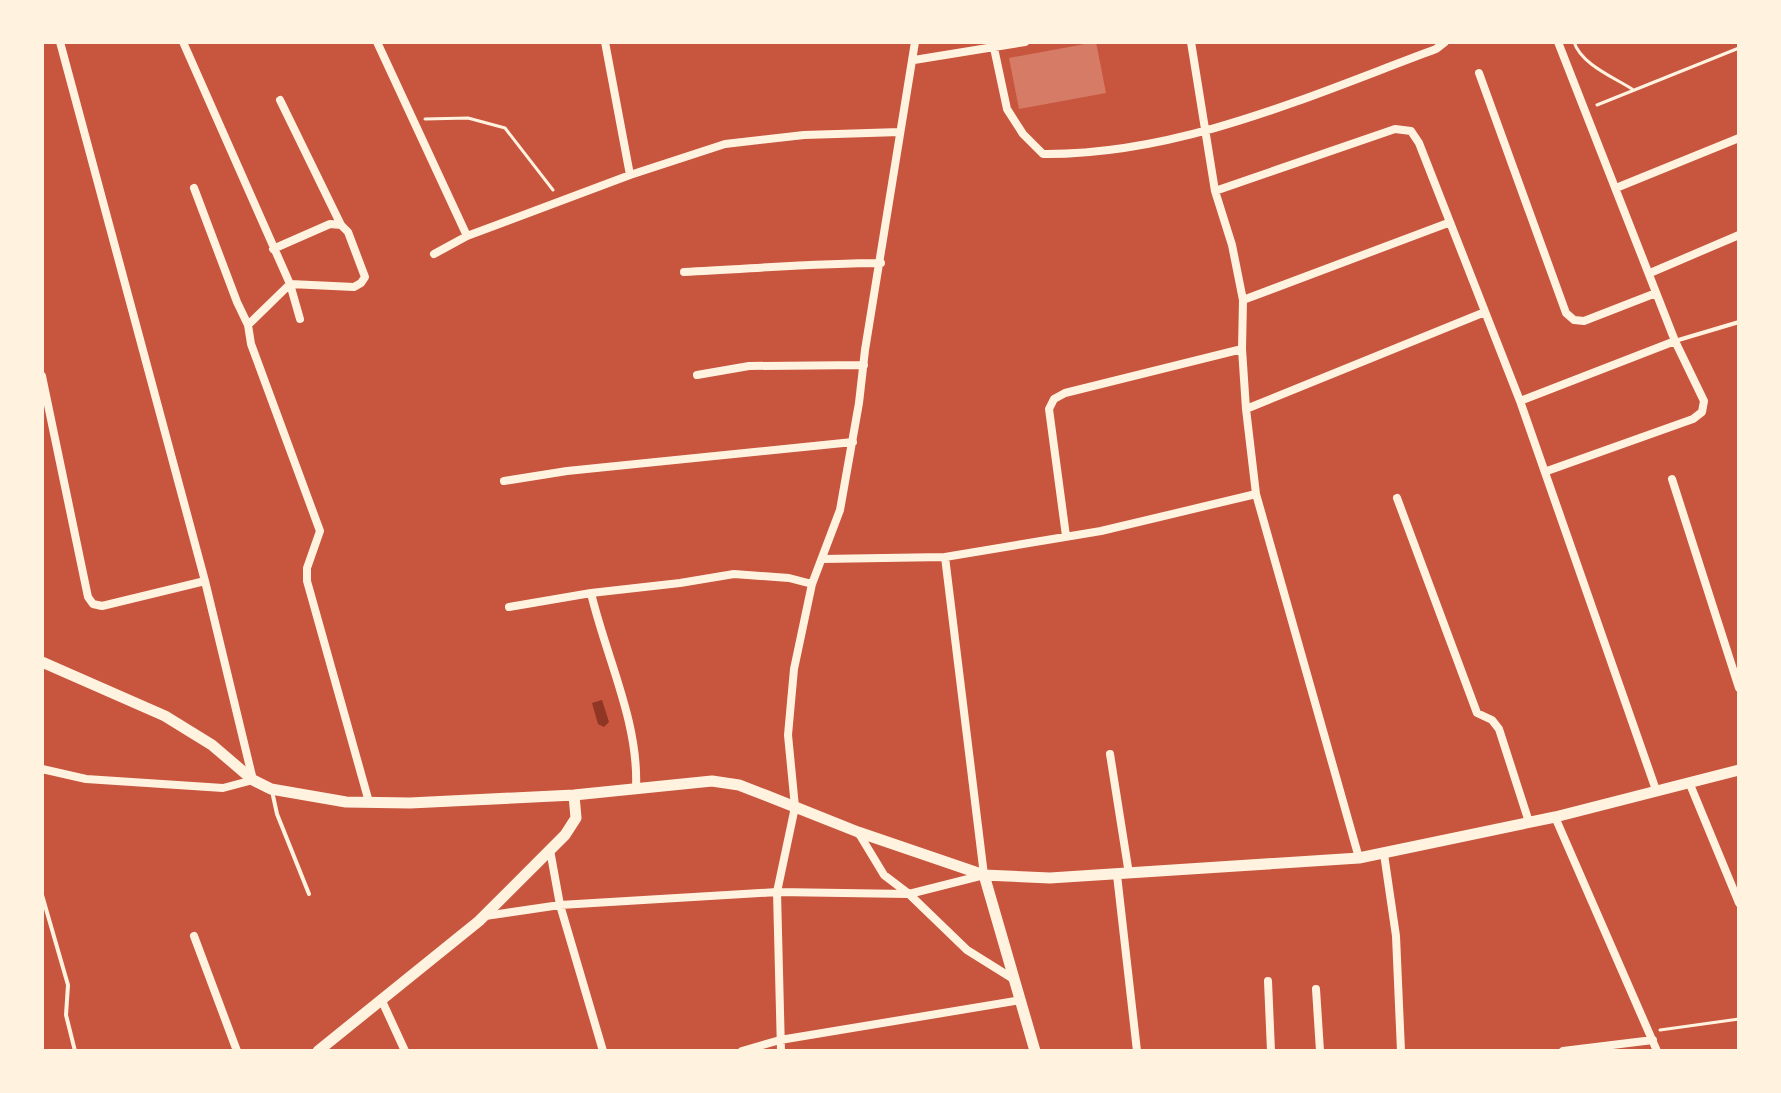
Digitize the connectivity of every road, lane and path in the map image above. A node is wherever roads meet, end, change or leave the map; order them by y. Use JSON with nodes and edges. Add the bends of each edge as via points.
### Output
{"nodes":[{"id":1,"x":60,"y":42,"type":"edge"},
{"id":2,"x":183,"y":42,"type":"edge"},
{"id":3,"x":377,"y":42,"type":"edge"},
{"id":4,"x":605,"y":42,"type":"edge"},
{"id":5,"x":915,"y":42,"type":"edge"},
{"id":6,"x":1025,"y":42,"type":"edge"},
{"id":7,"x":1191,"y":42,"type":"edge"},
{"id":8,"x":1445,"y":42,"type":"edge"},
{"id":9,"x":1558,"y":42,"type":"edge"},
{"id":10,"x":1574,"y":42,"type":"edge"},
{"id":11,"x":994,"y":48,"type":"junction"},
{"id":12,"x":1739,"y":48,"type":"edge"},
{"id":13,"x":914,"y":60,"type":"junction"},
{"id":14,"x":1479,"y":73,"type":"dead end"},
{"id":15,"x":1633,"y":90,"type":"junction"},
{"id":16,"x":280,"y":100,"type":"dead end"},
{"id":17,"x":1586,"y":110,"type":"junction"},
{"id":18,"x":413,"y":123,"type":"junction"},
{"id":19,"x":1204,"y":131,"type":"junction"},
{"id":20,"x":900,"y":132,"type":"junction"},
{"id":21,"x":1739,"y":138,"type":"edge"},
{"id":22,"x":630,"y":175,"type":"junction"},
{"id":23,"x":194,"y":188,"type":"dead end"},
{"id":24,"x":1616,"y":188,"type":"junction"},
{"id":25,"x":1215,"y":191,"type":"junction"},
{"id":26,"x":565,"y":201,"type":"junction"},
{"id":27,"x":1448,"y":223,"type":"junction"},
{"id":28,"x":341,"y":225,"type":"junction"},
{"id":29,"x":1739,"y":235,"type":"edge"},
{"id":30,"x":467,"y":236,"type":"junction"},
{"id":31,"x":273,"y":249,"type":"junction"},
{"id":32,"x":434,"y":254,"type":"dead end"},
{"id":33,"x":881,"y":263,"type":"junction"},
{"id":34,"x":684,"y":272,"type":"dead end"},
{"id":35,"x":1650,"y":273,"type":"junction"},
{"id":36,"x":290,"y":284,"type":"junction"},
{"id":37,"x":1656,"y":293,"type":"junction"},
{"id":38,"x":1243,"y":300,"type":"junction"},
{"id":39,"x":1485,"y":312,"type":"junction"},
{"id":40,"x":300,"y":319,"type":"dead end"},
{"id":41,"x":1739,"y":322,"type":"edge"},
{"id":42,"x":248,"y":325,"type":"junction"},
{"id":43,"x":1675,"y":341,"type":"junction"},
{"id":44,"x":1242,"y":349,"type":"junction"},
{"id":45,"x":864,"y":365,"type":"junction"},
{"id":46,"x":697,"y":375,"type":"dead end"},
{"id":47,"x":42,"y":376,"type":"edge"},
{"id":48,"x":1520,"y":401,"type":"junction"},
{"id":49,"x":1246,"y":409,"type":"junction"},
{"id":50,"x":853,"y":442,"type":"junction"},
{"id":51,"x":1547,"y":471,"type":"junction"},
{"id":52,"x":1672,"y":479,"type":"dead end"},
{"id":53,"x":504,"y":481,"type":"dead end"},
{"id":54,"x":1256,"y":494,"type":"junction"},
{"id":55,"x":1397,"y":498,"type":"dead end"},
{"id":56,"x":1066,"y":536,"type":"junction"},
{"id":57,"x":945,"y":557,"type":"junction"},
{"id":58,"x":822,"y":559,"type":"junction"},
{"id":59,"x":205,"y":581,"type":"junction"},
{"id":60,"x":812,"y":584,"type":"junction"},
{"id":61,"x":591,"y":593,"type":"junction"},
{"id":62,"x":509,"y":607,"type":"dead end"},
{"id":63,"x":42,"y":662,"type":"edge"},
{"id":64,"x":1739,"y":688,"type":"edge"},
{"id":65,"x":1110,"y":754,"type":"dead end"},
{"id":66,"x":42,"y":769,"type":"edge"},
{"id":67,"x":1739,"y":770,"type":"edge"},
{"id":68,"x":253,"y":780,"type":"junction"},
{"id":69,"x":1689,"y":782,"type":"junction"},
{"id":70,"x":636,"y":788,"type":"junction"},
{"id":71,"x":271,"y":789,"type":"junction"},
{"id":72,"x":1656,"y":790,"type":"junction"},
{"id":73,"x":574,"y":795,"type":"junction"},
{"id":74,"x":369,"y":802,"type":"junction"},
{"id":75,"x":795,"y":807,"type":"junction"},
{"id":76,"x":1555,"y":817,"type":"junction"},
{"id":77,"x":1529,"y":822,"type":"junction"},
{"id":78,"x":858,"y":832,"type":"junction"},
{"id":79,"x":550,"y":850,"type":"junction"},
{"id":80,"x":1384,"y":854,"type":"junction"},
{"id":81,"x":1359,"y":858,"type":"junction"},
{"id":82,"x":984,"y":875,"type":"junction"},
{"id":83,"x":1123,"y":875,"type":"junction"},
{"id":84,"x":777,"y":892,"type":"junction"},
{"id":85,"x":309,"y":894,"type":"dead end"},
{"id":86,"x":909,"y":894,"type":"junction"},
{"id":87,"x":42,"y":895,"type":"edge"},
{"id":88,"x":1739,"y":903,"type":"edge"},
{"id":89,"x":560,"y":905,"type":"junction"},
{"id":90,"x":484,"y":916,"type":"junction"},
{"id":91,"x":194,"y":936,"type":"dead end"},
{"id":92,"x":1016,"y":980,"type":"junction"},
{"id":93,"x":1268,"y":981,"type":"dead end"},
{"id":94,"x":1316,"y":989,"type":"dead end"},
{"id":95,"x":1021,"y":1000,"type":"junction"},
{"id":96,"x":382,"y":1001,"type":"junction"},
{"id":97,"x":1739,"y":1019,"type":"edge"},
{"id":98,"x":1651,"y":1036,"type":"junction"},
{"id":99,"x":780,"y":1040,"type":"junction"},
{"id":100,"x":75,"y":1051,"type":"edge"},
{"id":101,"x":237,"y":1051,"type":"edge"},
{"id":102,"x":318,"y":1051,"type":"edge"},
{"id":103,"x":405,"y":1051,"type":"edge"},
{"id":104,"x":603,"y":1051,"type":"edge"},
{"id":105,"x":742,"y":1051,"type":"edge"},
{"id":106,"x":781,"y":1051,"type":"edge"},
{"id":107,"x":1035,"y":1051,"type":"edge"},
{"id":108,"x":1137,"y":1051,"type":"edge"},
{"id":109,"x":1271,"y":1051,"type":"edge"},
{"id":110,"x":1320,"y":1051,"type":"edge"},
{"id":111,"x":1401,"y":1051,"type":"edge"},
{"id":112,"x":1563,"y":1051,"type":"edge"},
{"id":113,"x":1657,"y":1051,"type":"edge"}],
"edges":[{"from":1,"to":59,"type":"street"},
{"from":2,"to":31,"type":"street"},
{"from":3,"to":18,"type":"street"},
{"from":4,"to":22,"type":"street"},
{"from":5,"to":13,"type":"street"},
{"from":6,"to":11,"type":"street"},
{"from":7,"to":19,"type":"street"},
{"from":8,"to":19,"type":"street"},
{"from":9,"to":17,"type":"street"},
{"from":10,"to":15,"type":"path","via":[[1585,59]]},
{"from":11,"to":13,"type":"street"},
{"from":11,"to":19,"type":"street","via":[[1007,109],[1043,154],[1089,154]]},
{"from":12,"to":15,"type":"path"},
{"from":13,"to":20,"type":"street"},
{"from":14,"to":37,"type":"street","via":[[1566,313],[1584,321]]},
{"from":15,"to":17,"type":"path"},
{"from":16,"to":28,"type":"street"},
{"from":17,"to":24,"type":"street"},
{"from":18,"to":26,"type":"path","via":[[468,118],[505,128]]},
{"from":18,"to":30,"type":"street"},
{"from":19,"to":25,"type":"street"},
{"from":20,"to":22,"type":"street","via":[[725,144]]},
{"from":20,"to":33,"type":"street"},
{"from":21,"to":24,"type":"street"},
{"from":22,"to":26,"type":"street"},
{"from":23,"to":42,"type":"street"},
{"from":24,"to":35,"type":"street"},
{"from":25,"to":27,"type":"street","via":[[1395,129],[1411,131]]},
{"from":25,"to":38,"type":"street"},
{"from":26,"to":30,"type":"street"},
{"from":27,"to":38,"type":"street"},
{"from":27,"to":39,"type":"street"},
{"from":28,"to":31,"type":"street","via":[[330,224]]},
{"from":28,"to":36,"type":"street","via":[[364,269],[361,283]]},
{"from":29,"to":35,"type":"street"},
{"from":30,"to":32,"type":"street"},
{"from":31,"to":36,"type":"street"},
{"from":33,"to":34,"type":"street"},
{"from":33,"to":45,"type":"street"},
{"from":35,"to":37,"type":"street"},
{"from":36,"to":40,"type":"street"},
{"from":36,"to":42,"type":"street"},
{"from":37,"to":43,"type":"street"},
{"from":38,"to":44,"type":"street"},
{"from":39,"to":48,"type":"street"},
{"from":39,"to":49,"type":"street"},
{"from":41,"to":43,"type":"lane"},
{"from":42,"to":74,"type":"street","via":[[320,531],[307,581]]},
{"from":43,"to":48,"type":"street"},
{"from":43,"to":51,"type":"street","via":[[1704,401],[1702,412]]},
{"from":44,"to":49,"type":"street"},
{"from":44,"to":56,"type":"street","via":[[1054,399],[1049,409]]},
{"from":45,"to":46,"type":"street","via":[[749,366]]},
{"from":45,"to":50,"type":"street"},
{"from":47,"to":59,"type":"street","via":[[93,604]]},
{"from":48,"to":51,"type":"street"},
{"from":49,"to":54,"type":"street"},
{"from":50,"to":53,"type":"street"},
{"from":50,"to":58,"type":"street","via":[[840,510]]},
{"from":51,"to":72,"type":"street"},
{"from":52,"to":64,"type":"street"},
{"from":54,"to":56,"type":"street"},
{"from":54,"to":81,"type":"street"},
{"from":55,"to":77,"type":"street","via":[[1477,713],[1499,729]]},
{"from":56,"to":57,"type":"street"},
{"from":57,"to":58,"type":"street"},
{"from":57,"to":82,"type":"street"},
{"from":58,"to":60,"type":"street"},
{"from":59,"to":68,"type":"street"},
{"from":60,"to":61,"type":"street","via":[[734,574]]},
{"from":60,"to":75,"type":"street","via":[[794,669],[788,735]]},
{"from":61,"to":62,"type":"street"},
{"from":61,"to":70,"type":"street","via":[[633,743]]},
{"from":63,"to":68,"type":"street","via":[[178,723]]},
{"from":65,"to":83,"type":"street"},
{"from":66,"to":68,"type":"street","via":[[86,779],[223,788]]},
{"from":67,"to":69,"type":"street"},
{"from":68,"to":71,"type":"street"},
{"from":69,"to":72,"type":"street"},
{"from":69,"to":88,"type":"street"},
{"from":70,"to":73,"type":"street"},
{"from":70,"to":75,"type":"street","via":[[712,781],[739,785]]},
{"from":71,"to":74,"type":"street"},
{"from":71,"to":85,"type":"lane"},
{"from":72,"to":76,"type":"street"},
{"from":73,"to":74,"type":"street"},
{"from":73,"to":79,"type":"street","via":[[576,818]]},
{"from":75,"to":78,"type":"street"},
{"from":75,"to":84,"type":"street"},
{"from":76,"to":77,"type":"street"},
{"from":76,"to":98,"type":"street"},
{"from":77,"to":80,"type":"street"},
{"from":78,"to":82,"type":"street"},
{"from":78,"to":86,"type":"street","via":[[884,875]]},
{"from":79,"to":89,"type":"street"},
{"from":79,"to":90,"type":"street"},
{"from":80,"to":81,"type":"street"},
{"from":80,"to":111,"type":"street","via":[[1396,936]]},
{"from":81,"to":83,"type":"street"},
{"from":82,"to":83,"type":"street"},
{"from":82,"to":86,"type":"street"},
{"from":82,"to":92,"type":"street"},
{"from":83,"to":108,"type":"street"},
{"from":84,"to":86,"type":"street"},
{"from":84,"to":89,"type":"street"},
{"from":84,"to":99,"type":"street"},
{"from":86,"to":92,"type":"street","via":[[967,950]]},
{"from":87,"to":100,"type":"lane","via":[[68,985],[66,1015]]},
{"from":89,"to":90,"type":"street"},
{"from":89,"to":104,"type":"street"},
{"from":90,"to":96,"type":"street"},
{"from":91,"to":101,"type":"street"},
{"from":92,"to":95,"type":"street"},
{"from":93,"to":109,"type":"street"},
{"from":94,"to":110,"type":"street"},
{"from":95,"to":99,"type":"street"},
{"from":95,"to":107,"type":"street"},
{"from":96,"to":102,"type":"street"},
{"from":96,"to":103,"type":"street"},
{"from":97,"to":98,"type":"path"},
{"from":98,"to":112,"type":"street"},
{"from":98,"to":113,"type":"street"},
{"from":99,"to":105,"type":"street"},
{"from":99,"to":106,"type":"street"}]}
